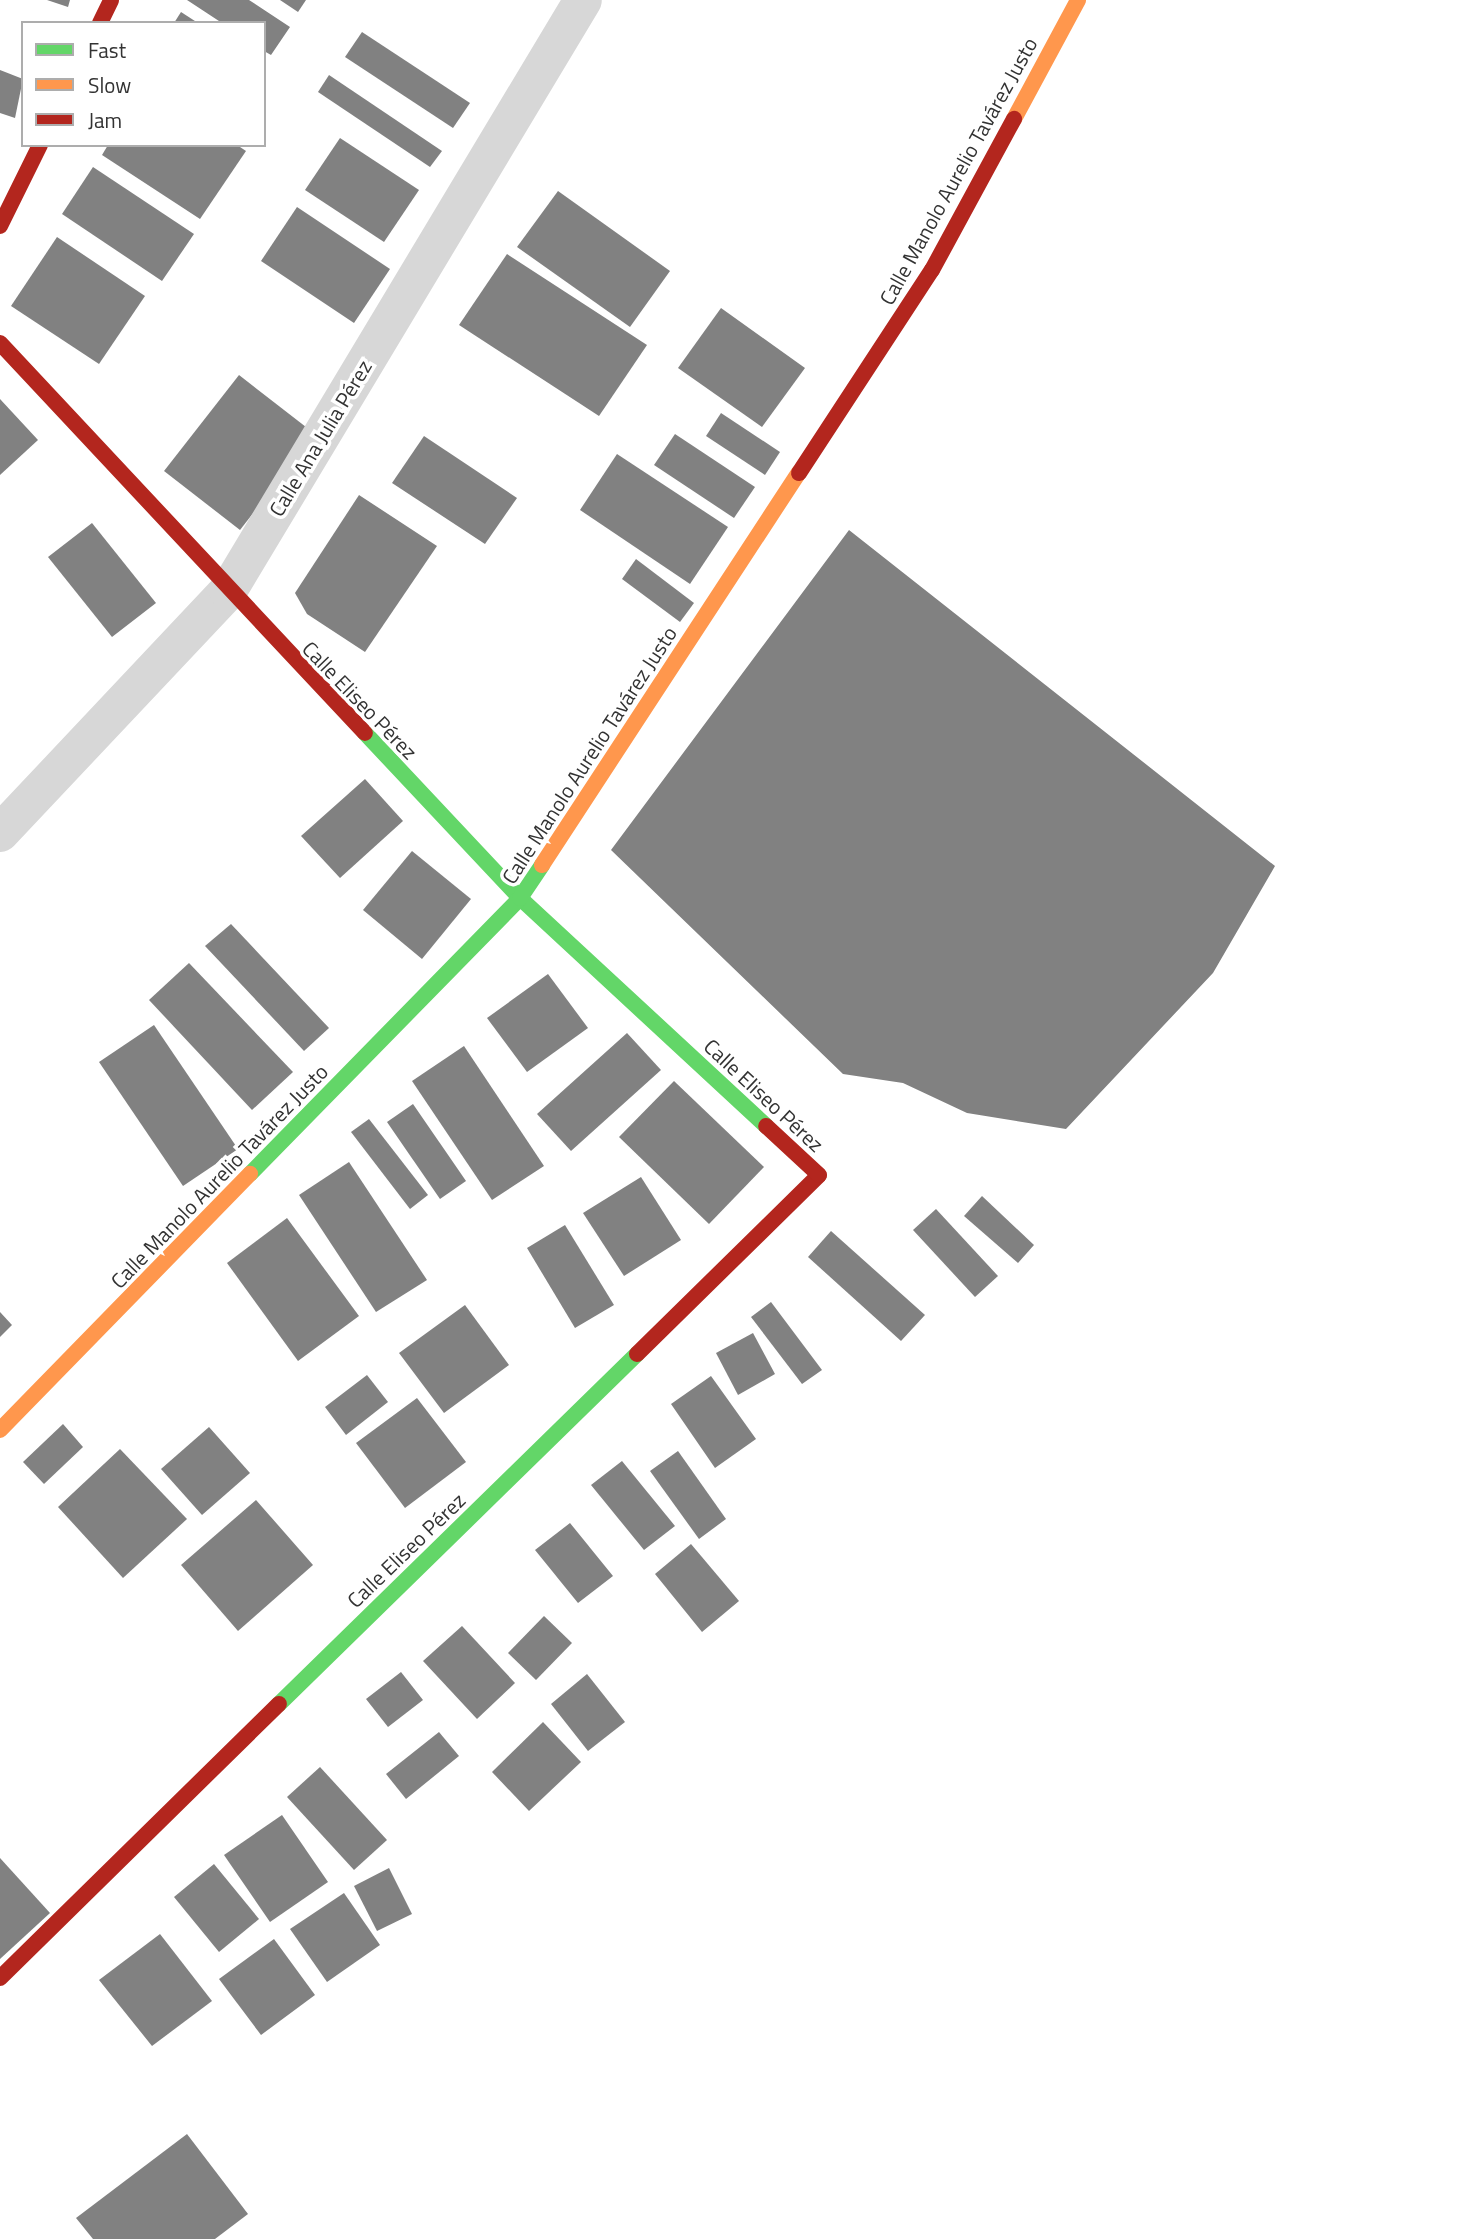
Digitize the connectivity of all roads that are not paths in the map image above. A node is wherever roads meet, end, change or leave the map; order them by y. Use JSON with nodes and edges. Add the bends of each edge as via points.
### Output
{"nodes":[{"id":1,"x":111,"y":0,"type":"edge"},
{"id":2,"x":583,"y":0,"type":"edge"},
{"id":3,"x":1078,"y":0,"type":"edge"},
{"id":4,"x":101,"y":21,"type":"edge"},
{"id":5,"x":39,"y":147,"type":"edge"},
{"id":6,"x":0,"y":226,"type":"edge"},
{"id":7,"x":0,"y":343,"type":"edge"},
{"id":8,"x":228,"y":591,"type":"junction"},
{"id":9,"x":0,"y":833,"type":"edge"},
{"id":10,"x":520,"y":898,"type":"junction"},
{"id":11,"x":0,"y":1430,"type":"edge"},
{"id":12,"x":0,"y":1978,"type":"edge"}],
"edges":[{"from":1,"to":4,"type":"street"},
{"from":2,"to":8,"type":"street","name":"Calle Ana Julia Pérez"},
{"from":3,"to":10,"type":"street","name":"Calle Manolo Aurelio Tavárez Justo","via":[[932,270]]},
{"from":5,"to":6,"type":"street"},
{"from":7,"to":8,"type":"street","name":"Calle Eliseo Pérez"},
{"from":8,"to":9,"type":"street","name":"Calle Ana Julia Pérez"},
{"from":8,"to":10,"type":"street","name":"Calle Eliseo Pérez"},
{"from":10,"to":11,"type":"street","name":"Calle Manolo Aurelio Tavárez Justo"},
{"from":10,"to":12,"type":"street","name":"Calle Eliseo Pérez","via":[[818,1175]]}]}
